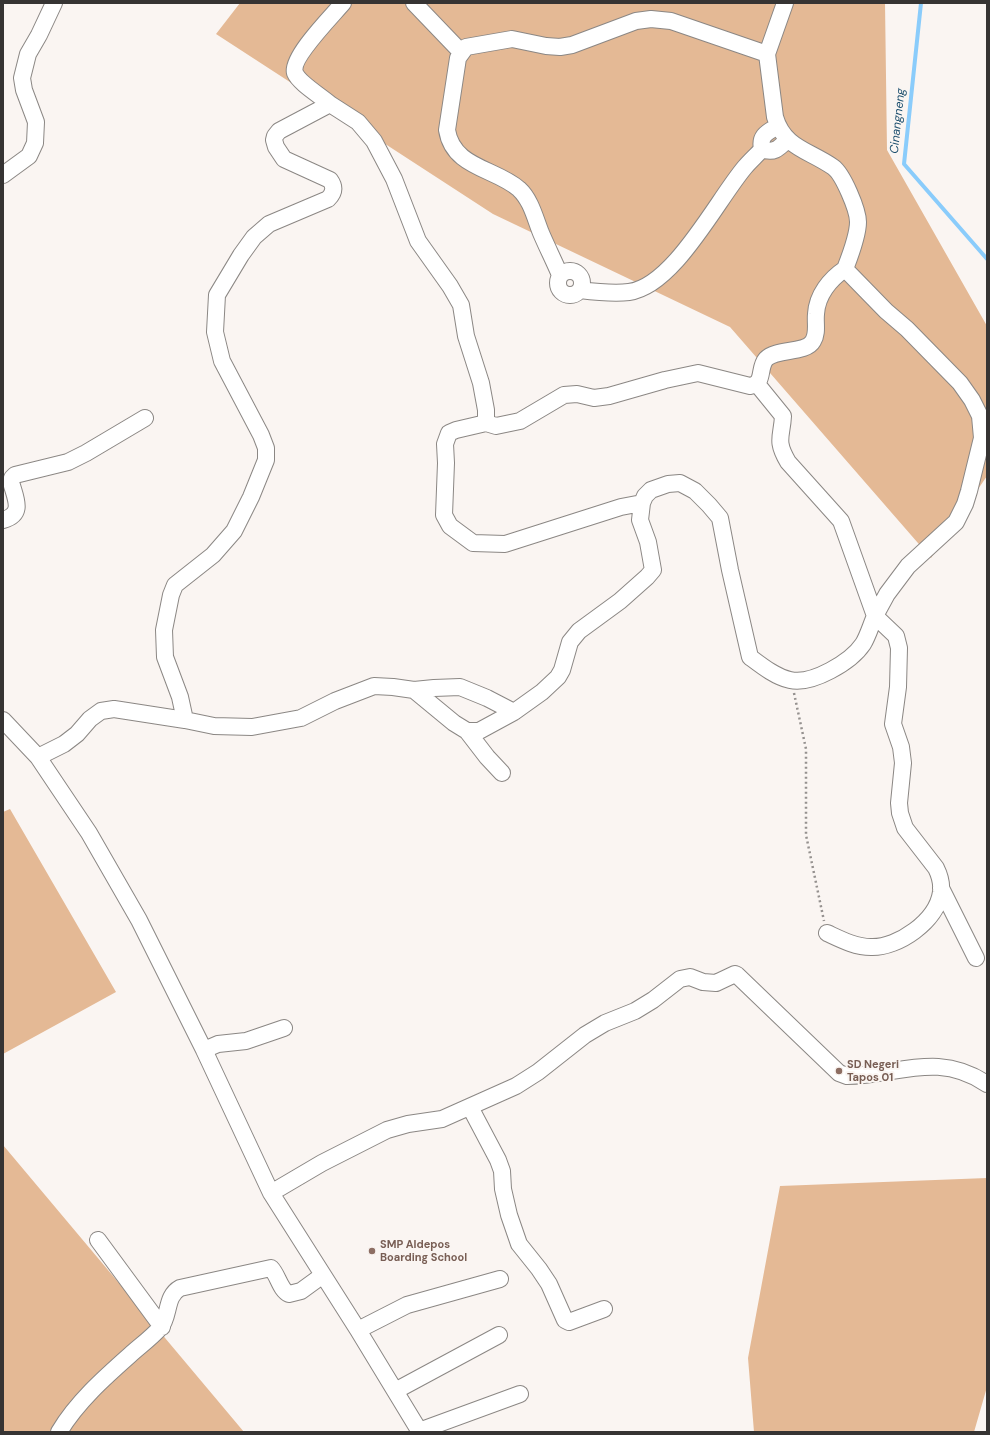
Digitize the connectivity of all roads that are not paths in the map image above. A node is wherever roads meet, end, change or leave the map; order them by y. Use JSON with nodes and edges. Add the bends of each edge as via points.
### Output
{"nodes":[{"id":1,"x":54,"y":3,"type":"edge"},
{"id":2,"x":343,"y":3,"type":"edge"},
{"id":3,"x":414,"y":3,"type":"edge"},
{"id":4,"x":785,"y":3,"type":"edge"},
{"id":5,"x":461,"y":52,"type":"junction"},
{"id":6,"x":768,"y":54,"type":"junction"},
{"id":7,"x":330,"y":104,"type":"junction"},
{"id":8,"x":778,"y":126,"type":"junction"},
{"id":9,"x":787,"y":140,"type":"junction"},
{"id":10,"x":762,"y":149,"type":"junction"},
{"id":11,"x":3,"y":175,"type":"edge"},
{"id":12,"x":845,"y":269,"type":"junction"},
{"id":13,"x":757,"y":384,"type":"junction"},
{"id":14,"x":145,"y":418,"type":"dead end"},
{"id":15,"x":486,"y":423,"type":"junction"},
{"id":16,"x":642,"y":503,"type":"junction"},
{"id":17,"x":3,"y":520,"type":"edge"},
{"id":18,"x":875,"y":616,"type":"junction"},
{"id":19,"x":414,"y":690,"type":"junction"},
{"id":20,"x":514,"y":712,"type":"junction"},
{"id":21,"x":3,"y":720,"type":"edge"},
{"id":22,"x":185,"y":720,"type":"junction"},
{"id":23,"x":467,"y":731,"type":"junction"},
{"id":24,"x":38,"y":757,"type":"junction"},
{"id":25,"x":502,"y":773,"type":"dead end"},
{"id":26,"x":941,"y":888,"type":"junction"},
{"id":27,"x":827,"y":933,"type":"road end"},
{"id":28,"x":976,"y":958,"type":"dead end"},
{"id":29,"x":284,"y":1028,"type":"dead end"},
{"id":30,"x":204,"y":1050,"type":"junction"},
{"id":31,"x":987,"y":1084,"type":"edge"},
{"id":32,"x":470,"y":1107,"type":"junction"},
{"id":33,"x":271,"y":1193,"type":"junction"},
{"id":34,"x":98,"y":1240,"type":"dead end"},
{"id":35,"x":323,"y":1275,"type":"junction"},
{"id":36,"x":500,"y":1279,"type":"dead end"},
{"id":37,"x":604,"y":1309,"type":"dead end"},
{"id":38,"x":162,"y":1327,"type":"junction"},
{"id":39,"x":358,"y":1330,"type":"junction"},
{"id":40,"x":499,"y":1335,"type":"dead end"},
{"id":41,"x":395,"y":1391,"type":"junction"},
{"id":42,"x":520,"y":1394,"type":"dead end"},
{"id":43,"x":59,"y":1432,"type":"edge"},
{"id":44,"x":419,"y":1432,"type":"edge"}],
"edges":[{"from":1,"to":11,"type":"street","via":[[28,54],[22,78],[36,122],[35,143],[29,156]]},
{"from":2,"to":7,"type":"street","via":[[302,50],[295,65],[295,72],[300,80]]},
{"from":3,"to":5,"type":"street"},
{"from":4,"to":6,"type":"street"},
{"from":5,"to":6,"type":"street","via":[[466,47],[512,39],[546,46],[572,45],[636,21],[652,19],[671,21]]},
{"from":5,"to":10,"type":"street","via":[[447,130],[453,148],[470,163],[507,180],[520,190],[530,203],[560,275],[570,271],[580,275],[580,290],[630,292],[654,282],[677,261],[746,166]]},
{"from":6,"to":8,"type":"street"},
{"from":7,"to":15,"type":"street","via":[[358,122],[374,141],[394,179],[418,241],[461,305],[466,336],[481,383]]},
{"from":7,"to":22,"type":"street","via":[[279,132],[274,140],[284,158],[330,180],[333,184],[332,195],[270,224],[254,237],[217,295],[215,332],[222,361],[261,435],[266,448],[266,460],[234,531],[213,556],[175,585],[171,595],[164,630],[165,657]]},
{"from":8,"to":9,"type":"street"},
{"from":8,"to":10,"type":"street","via":[[764,135]]},
{"from":9,"to":10,"type":"street","via":[[773,151]]},
{"from":9,"to":12,"type":"street","via":[[834,168],[848,189],[858,221]]},
{"from":12,"to":13,"type":"street","via":[[827,285],[821,297],[816,313],[813,342],[807,347],[769,356],[763,364]]},
{"from":12,"to":18,"type":"street","via":[[960,383],[980,416],[982,438],[965,504],[956,522],[908,566],[887,594]]},
{"from":13,"to":15,"type":"street","via":[[750,386],[698,373],[609,396],[594,398],[577,394],[564,395],[520,421],[496,426]]},
{"from":13,"to":18,"type":"street","via":[[783,416],[780,440],[783,454],[841,521]]},
{"from":14,"to":17,"type":"street","via":[[68,462],[14,475],[11,482],[18,509],[12,517]]},
{"from":15,"to":16,"type":"street","via":[[449,433],[445,444],[444,515],[450,526],[474,543],[505,544],[621,507]]},
{"from":16,"to":18,"type":"street","via":[[651,490],[668,484],[680,484],[695,491],[716,512],[720,518],[750,657],[775,674],[791,680],[806,679],[822,675],[846,662],[862,645]]},
{"from":16,"to":20,"type":"street","via":[[640,520],[648,542],[652,570],[620,601],[580,631],[570,642],[558,678]]},
{"from":18,"to":26,"type":"street","via":[[896,636],[899,648],[898,688],[893,724],[904,763],[900,813],[905,828],[936,868]]},
{"from":19,"to":20,"type":"street","via":[[460,687]]},
{"from":19,"to":22,"type":"street","via":[[374,686],[301,718],[252,727],[214,726]]},
{"from":19,"to":23,"type":"street"},
{"from":20,"to":23,"type":"street","via":[[479,731]]},
{"from":21,"to":24,"type":"street"},
{"from":22,"to":24,"type":"street","via":[[114,709],[101,711],[64,744]]},
{"from":23,"to":25,"type":"street"},
{"from":24,"to":30,"type":"street","via":[[89,833],[139,920]]},
{"from":26,"to":27,"type":"street","via":[[938,902],[928,917],[919,927],[896,942],[878,947],[860,946]]},
{"from":26,"to":28,"type":"street"},
{"from":29,"to":30,"type":"street","via":[[246,1041],[218,1044]]},
{"from":30,"to":33,"type":"street"},
{"from":31,"to":32,"type":"street","via":[[968,1073],[948,1067],[926,1066],[855,1076],[843,1075],[735,974],[716,983],[690,977],[680,979],[635,1011],[605,1023],[585,1035],[516,1086]]},
{"from":32,"to":33,"type":"street","via":[[442,1119],[387,1130],[322,1163]]},
{"from":32,"to":37,"type":"street","via":[[502,1171],[508,1215],[519,1244],[549,1284],[565,1320],[569,1322]]},
{"from":33,"to":35,"type":"street"},
{"from":34,"to":38,"type":"street"},
{"from":35,"to":38,"type":"street","via":[[301,1290],[289,1294],[284,1292],[275,1271],[271,1268],[180,1288],[172,1295]]},
{"from":35,"to":39,"type":"street"},
{"from":36,"to":39,"type":"street","via":[[407,1305]]},
{"from":38,"to":43,"type":"street","via":[[90,1393],[69,1415]]},
{"from":39,"to":41,"type":"street"},
{"from":40,"to":41,"type":"street"},
{"from":41,"to":44,"type":"street"},
{"from":42,"to":44,"type":"street"}]}
